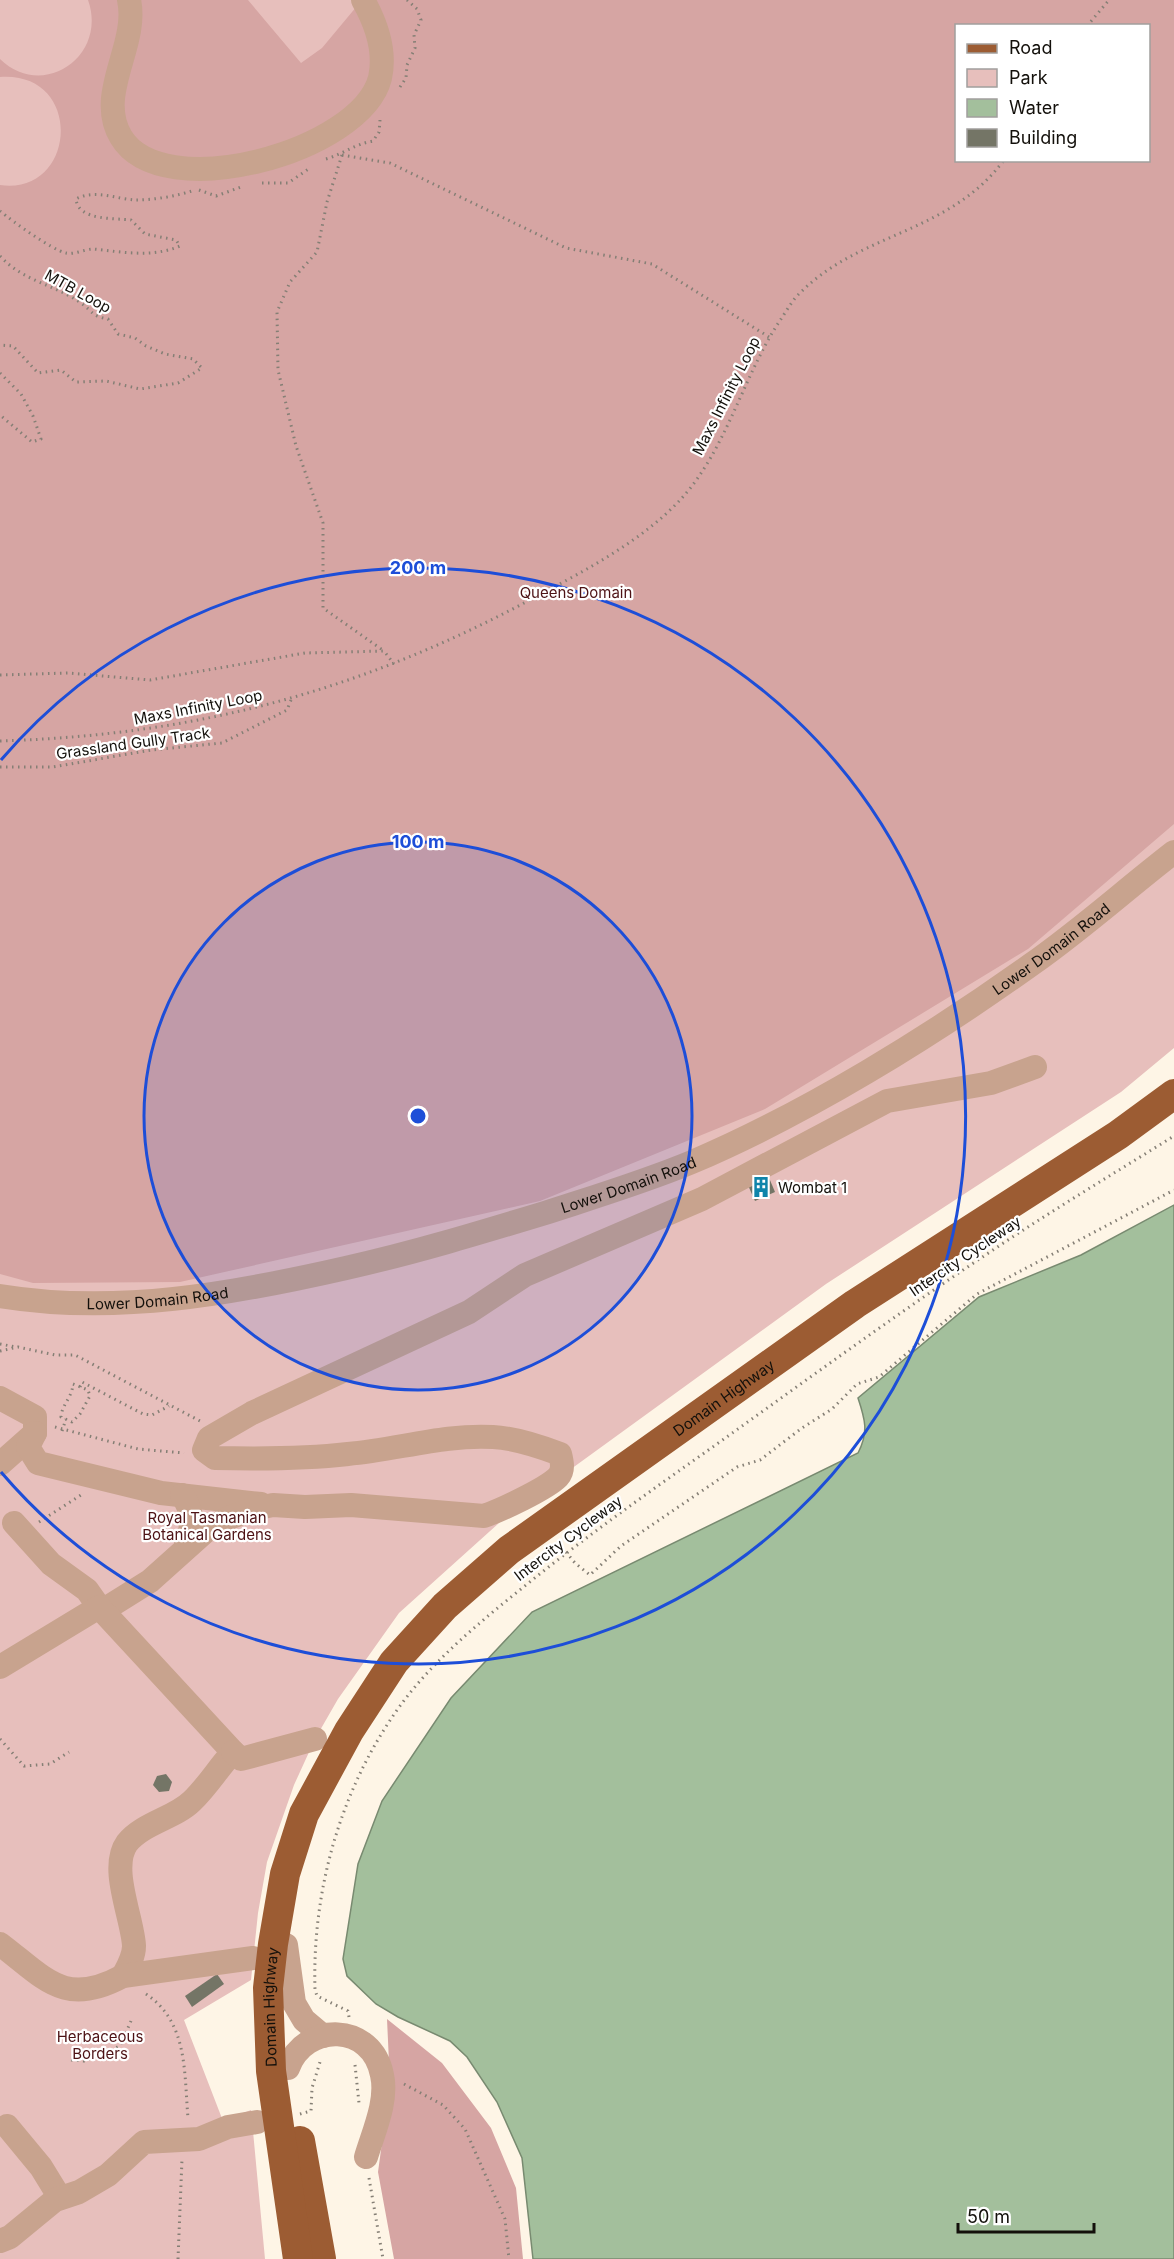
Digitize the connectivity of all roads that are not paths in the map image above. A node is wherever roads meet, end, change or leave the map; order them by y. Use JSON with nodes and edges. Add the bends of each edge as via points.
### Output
{"nodes":[{"id":1,"x":129,"y":0,"type":"edge"},
{"id":2,"x":363,"y":0,"type":"edge"},
{"id":3,"x":1174,"y":852,"type":"edge"},
{"id":4,"x":1035,"y":1067,"type":"dead end"},
{"id":5,"x":1174,"y":1094,"type":"edge"},
{"id":6,"x":0,"y":1296,"type":"edge"},
{"id":7,"x":0,"y":1398,"type":"edge"},
{"id":8,"x":35,"y":1425,"type":"junction"},
{"id":9,"x":0,"y":1464,"type":"edge"},
{"id":10,"x":182,"y":1495,"type":"junction"},
{"id":11,"x":273,"y":1505,"type":"junction"},
{"id":12,"x":18,"y":1528,"type":"road end"},
{"id":13,"x":185,"y":1549,"type":"junction"},
{"id":14,"x":100,"y":1609,"type":"junction"},
{"id":15,"x":0,"y":1667,"type":"edge"},
{"id":16,"x":315,"y":1740,"type":"dead end"},
{"id":17,"x":233,"y":1752,"type":"junction"},
{"id":18,"x":331,"y":1764,"type":"junction"},
{"id":19,"x":0,"y":1944,"type":"edge"},
{"id":20,"x":286,"y":1945,"type":"junction"},
{"id":21,"x":253,"y":1958,"type":"dead end"},
{"id":22,"x":118,"y":1978,"type":"junction"},
{"id":23,"x":325,"y":2046,"type":"junction"},
{"id":24,"x":288,"y":2068,"type":"junction"},
{"id":25,"x":256,"y":2122,"type":"dead end"},
{"id":26,"x":7,"y":2126,"type":"dead end"},
{"id":27,"x":366,"y":2157,"type":"road end"},
{"id":28,"x":60,"y":2198,"type":"junction"},
{"id":29,"x":0,"y":2241,"type":"edge"},
{"id":30,"x":298,"y":2259,"type":"edge"},
{"id":31,"x":321,"y":2259,"type":"edge"}],
"edges":[{"from":1,"to":2,"type":"street","via":[[130,24],[114,93],[114,118],[122,138],[136,154],[190,169],[227,167],[285,155],[344,123],[368,102],[380,79],[381,51],[376,25]]},
{"from":3,"to":6,"type":"street","name":"Lower Domain Road","via":[[1097,917],[1030,966],[837,1089],[692,1162],[625,1188],[448,1243],[294,1280],[185,1298],[113,1304],[38,1302]]},
{"from":4,"to":11,"type":"street","via":[[991,1083],[887,1101],[702,1199],[525,1275],[469,1312],[252,1413],[209,1438],[204,1450],[215,1458],[299,1458],[408,1447],[454,1438],[494,1437],[560,1454],[563,1464],[559,1476],[504,1509],[484,1516],[351,1505]]},
{"from":5,"to":18,"type":"main road","name":"Domain Highway","via":[[1118,1135],[855,1304],[509,1550],[445,1606],[393,1662]]},
{"from":7,"to":8,"type":"street"},
{"from":8,"to":9,"type":"street"},
{"from":8,"to":10,"type":"street","via":[[28,1447],[38,1463]]},
{"from":10,"to":11,"type":"street"},
{"from":10,"to":13,"type":"street","via":[[190,1508],[192,1526]]},
{"from":11,"to":13,"type":"street","via":[[231,1517],[208,1529]]},
{"from":12,"to":14,"type":"street","via":[[51,1563],[87,1590]]},
{"from":13,"to":14,"type":"street","via":[[150,1581]]},
{"from":14,"to":15,"type":"street"},
{"from":14,"to":17,"type":"street"},
{"from":16,"to":17,"type":"street","via":[[241,1759]]},
{"from":17,"to":22,"type":"street","via":[[192,1802],[127,1844],[121,1863],[134,1947],[131,1961]]},
{"from":18,"to":20,"type":"main road","name":"Domain Highway","via":[[297,1877]]},
{"from":18,"to":30,"type":"main road","name":"Domain Highway","via":[[304,1814],[285,1874],[268,1988],[271,2071]]},
{"from":19,"to":22,"type":"street","via":[[57,1987],[81,1991]]},
{"from":20,"to":23,"type":"street","via":[[294,2003]]},
{"from":20,"to":24,"type":"main road","name":"Domain Highway"},
{"from":21,"to":22,"type":"street"},
{"from":23,"to":24,"type":"street","via":[[297,2053]]},
{"from":23,"to":27,"type":"street","via":[[351,2038],[368,2045],[383,2076],[382,2096]]},
{"from":24,"to":31,"type":"main road","name":"Domain Highway"},
{"from":25,"to":28,"type":"street","via":[[228,2127],[199,2139],[144,2142],[108,2175]]},
{"from":26,"to":28,"type":"street","via":[[41,2167]]},
{"from":28,"to":29,"type":"street","via":[[10,2238]]}]}
